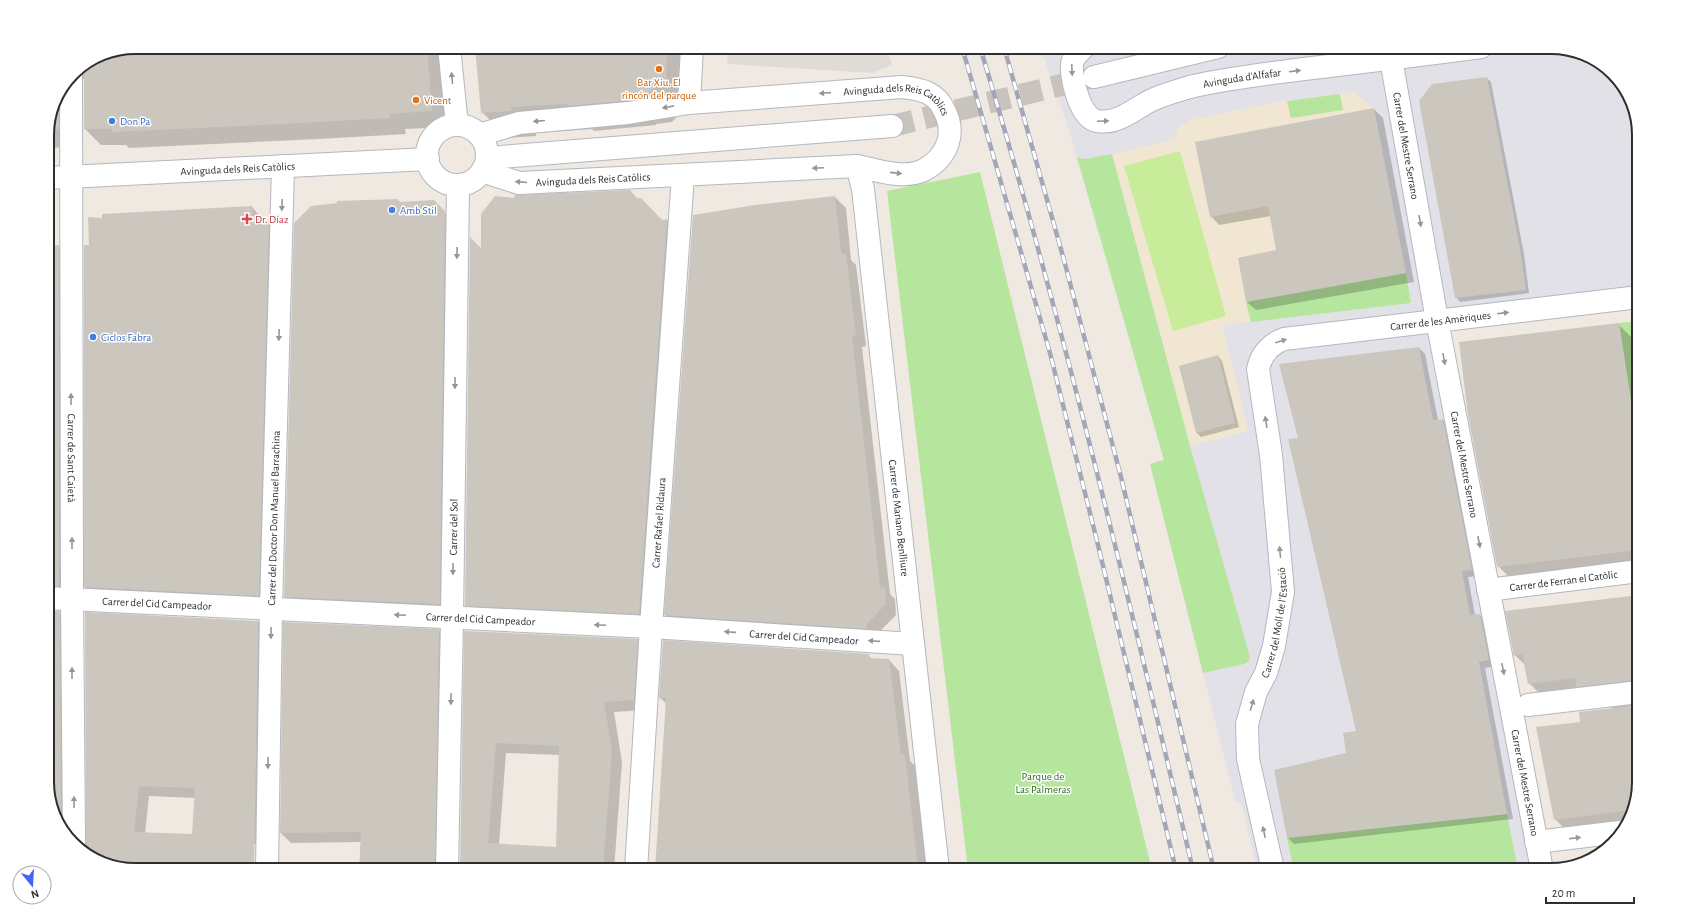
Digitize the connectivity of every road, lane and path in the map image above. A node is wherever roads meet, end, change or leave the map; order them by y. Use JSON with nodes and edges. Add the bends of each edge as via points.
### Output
{"nodes":[{"id":1,"x":451,"y":54,"type":"edge"},
{"id":2,"x":692,"y":54,"type":"edge"},
{"id":3,"x":1076,"y":54,"type":"edge"},
{"id":4,"x":1189,"y":54,"type":"edge"},
{"id":5,"x":1428,"y":54,"type":"edge"},
{"id":6,"x":1391,"y":59,"type":"junction"},
{"id":7,"x":1094,"y":77,"type":"tunnel mouth"},
{"id":8,"x":71,"y":86,"type":"edge"},
{"id":9,"x":689,"y":103,"type":"junction"},
{"id":10,"x":457,"y":125,"type":"junction"},
{"id":11,"x":892,"y":126,"type":"tunnel mouth"},
{"id":12,"x":479,"y":135,"type":"junction"},
{"id":13,"x":428,"y":159,"type":"junction"},
{"id":14,"x":485,"y":165,"type":"junction"},
{"id":15,"x":284,"y":166,"type":"junction"},
{"id":16,"x":857,"y":166,"type":"junction"},
{"id":17,"x":683,"y":175,"type":"junction"},
{"id":18,"x":71,"y":176,"type":"junction"},
{"id":19,"x":54,"y":177,"type":"edge"},
{"id":20,"x":458,"y":185,"type":"junction"},
{"id":21,"x":1632,"y":298,"type":"edge"},
{"id":22,"x":1437,"y":320,"type":"junction"},
{"id":23,"x":1258,"y":369,"type":"joint"},
{"id":24,"x":1632,"y":572,"type":"edge"},
{"id":25,"x":1488,"y":590,"type":"junction"},
{"id":26,"x":54,"y":598,"type":"edge"},
{"id":27,"x":72,"y":598,"type":"junction"},
{"id":28,"x":271,"y":609,"type":"junction"},
{"id":29,"x":452,"y":618,"type":"junction"},
{"id":30,"x":651,"y":627,"type":"junction"},
{"id":31,"x":913,"y":644,"type":"junction"},
{"id":32,"x":1632,"y":693,"type":"edge"},
{"id":33,"x":1528,"y":705,"type":"dead end"},
{"id":34,"x":1613,"y":833,"type":"edge"},
{"id":35,"x":74,"y":835,"type":"edge"},
{"id":36,"x":1536,"y":842,"type":"junction"},
{"id":37,"x":266,"y":863,"type":"edge"},
{"id":38,"x":447,"y":863,"type":"edge"},
{"id":39,"x":636,"y":863,"type":"edge"},
{"id":40,"x":937,"y":863,"type":"edge"},
{"id":41,"x":1271,"y":863,"type":"edge"},
{"id":42,"x":1540,"y":863,"type":"edge"}],
"edges":[{"from":10,"to":1,"type":"street","one_way":true},
{"from":2,"to":9,"type":"street"},
{"from":3,"to":6,"type":"street","name":"Avinguda d'Alfafar","one_way":true,"via":[[1072,63],[1077,97],[1085,113],[1096,121],[1111,121],[1150,101],[1190,88],[1236,78]]},
{"from":4,"to":7,"type":"street"},
{"from":5,"to":6,"type":"street","name":"Avinguda d'Alfafar"},
{"from":6,"to":22,"type":"street","name":"Carrer del Mestre Serrano","one_way":true},
{"from":8,"to":18,"type":"street","name":"Carrer de Sant Caietà"},
{"from":9,"to":12,"type":"street","name":"Avinguda dels Reis Catòlics","one_way":true,"via":[[628,113],[519,123]]},
{"from":16,"to":9,"type":"street","name":"Avinguda dels Reis Catòlics","one_way":true,"via":[[900,174],[923,170],[936,160],[949,142],[951,126],[940,103],[930,94],[916,88],[902,87]]},
{"from":10,"to":12,"type":"street","via":[[473,130]]},
{"from":10,"to":13,"type":"street","via":[[438,132],[428,149]]},
{"from":11,"to":14,"type":"street","name":"Avinguda dels Reis Catòlics"},
{"from":12,"to":14,"type":"street","via":[[487,149]]},
{"from":13,"to":15,"type":"street","name":"Avinguda dels Reis Catòlics"},
{"from":13,"to":20,"type":"street","via":[[430,167],[441,180]]},
{"from":17,"to":14,"type":"street","name":"Avinguda dels Reis Catòlics","one_way":true,"via":[[519,183]]},
{"from":14,"to":20,"type":"street","via":[[476,179]]},
{"from":15,"to":18,"type":"street","name":"Avinguda dels Reis Catòlics"},
{"from":15,"to":28,"type":"street","name":"Carrer del Doctor Don Manuel Barrachina","one_way":true},
{"from":16,"to":17,"type":"street","name":"Avinguda dels Reis Catòlics","one_way":true},
{"from":16,"to":31,"type":"street","name":"Carrer de Mariano Benlliure","via":[[863,189]]},
{"from":17,"to":30,"type":"street","name":"Carrer Rafael Ridaura"},
{"from":18,"to":19,"type":"street","name":"Avinguda dels Reis Catòlics"},
{"from":27,"to":18,"type":"street","name":"Carrer de Sant Caietà","one_way":true},
{"from":20,"to":29,"type":"street","name":"Carrer del Sol","one_way":true},
{"from":22,"to":21,"type":"street","name":"Carrer de les Amèriques","one_way":true},
{"from":23,"to":22,"type":"street","name":"Carrer de les Amèriques","one_way":true,"via":[[1260,360],[1267,351],[1274,343],[1284,339]]},
{"from":22,"to":25,"type":"street","name":"Carrer del Mestre Serrano","one_way":true},
{"from":41,"to":23,"type":"street","name":"Carrer del Moll de l'Estació","one_way":true,"via":[[1248,759],[1247,724],[1274,646],[1283,592],[1271,455]]},
{"from":24,"to":25,"type":"street","name":"Carrer de Ferran el Catòlic"},
{"from":25,"to":36,"type":"street","name":"Carrer del Mestre Serrano","one_way":true},
{"from":26,"to":27,"type":"street","name":"Carrer del Cid Campeador"},
{"from":27,"to":28,"type":"street","name":"Carrer del Cid Campeador"},
{"from":35,"to":27,"type":"street","name":"Carrer de Sant Caietà","one_way":true},
{"from":29,"to":28,"type":"street","name":"Carrer del Cid Campeador","one_way":true},
{"from":28,"to":37,"type":"street","name":"Carrer del Doctor Don Manuel Barrachina","one_way":true},
{"from":30,"to":29,"type":"street","name":"Carrer del Cid Campeador","one_way":true},
{"from":29,"to":38,"type":"street","name":"Carrer del Sol","one_way":true},
{"from":31,"to":30,"type":"street","name":"Carrer del Cid Campeador","one_way":true},
{"from":30,"to":39,"type":"street","name":"Carrer Rafael Ridaura"},
{"from":31,"to":40,"type":"street","name":"Carrer de Mariano Benlliure"},
{"from":32,"to":33,"type":"street"},
{"from":36,"to":34,"type":"street","one_way":true},
{"from":36,"to":42,"type":"street","name":"Carrer del Mestre Serrano"}]}
